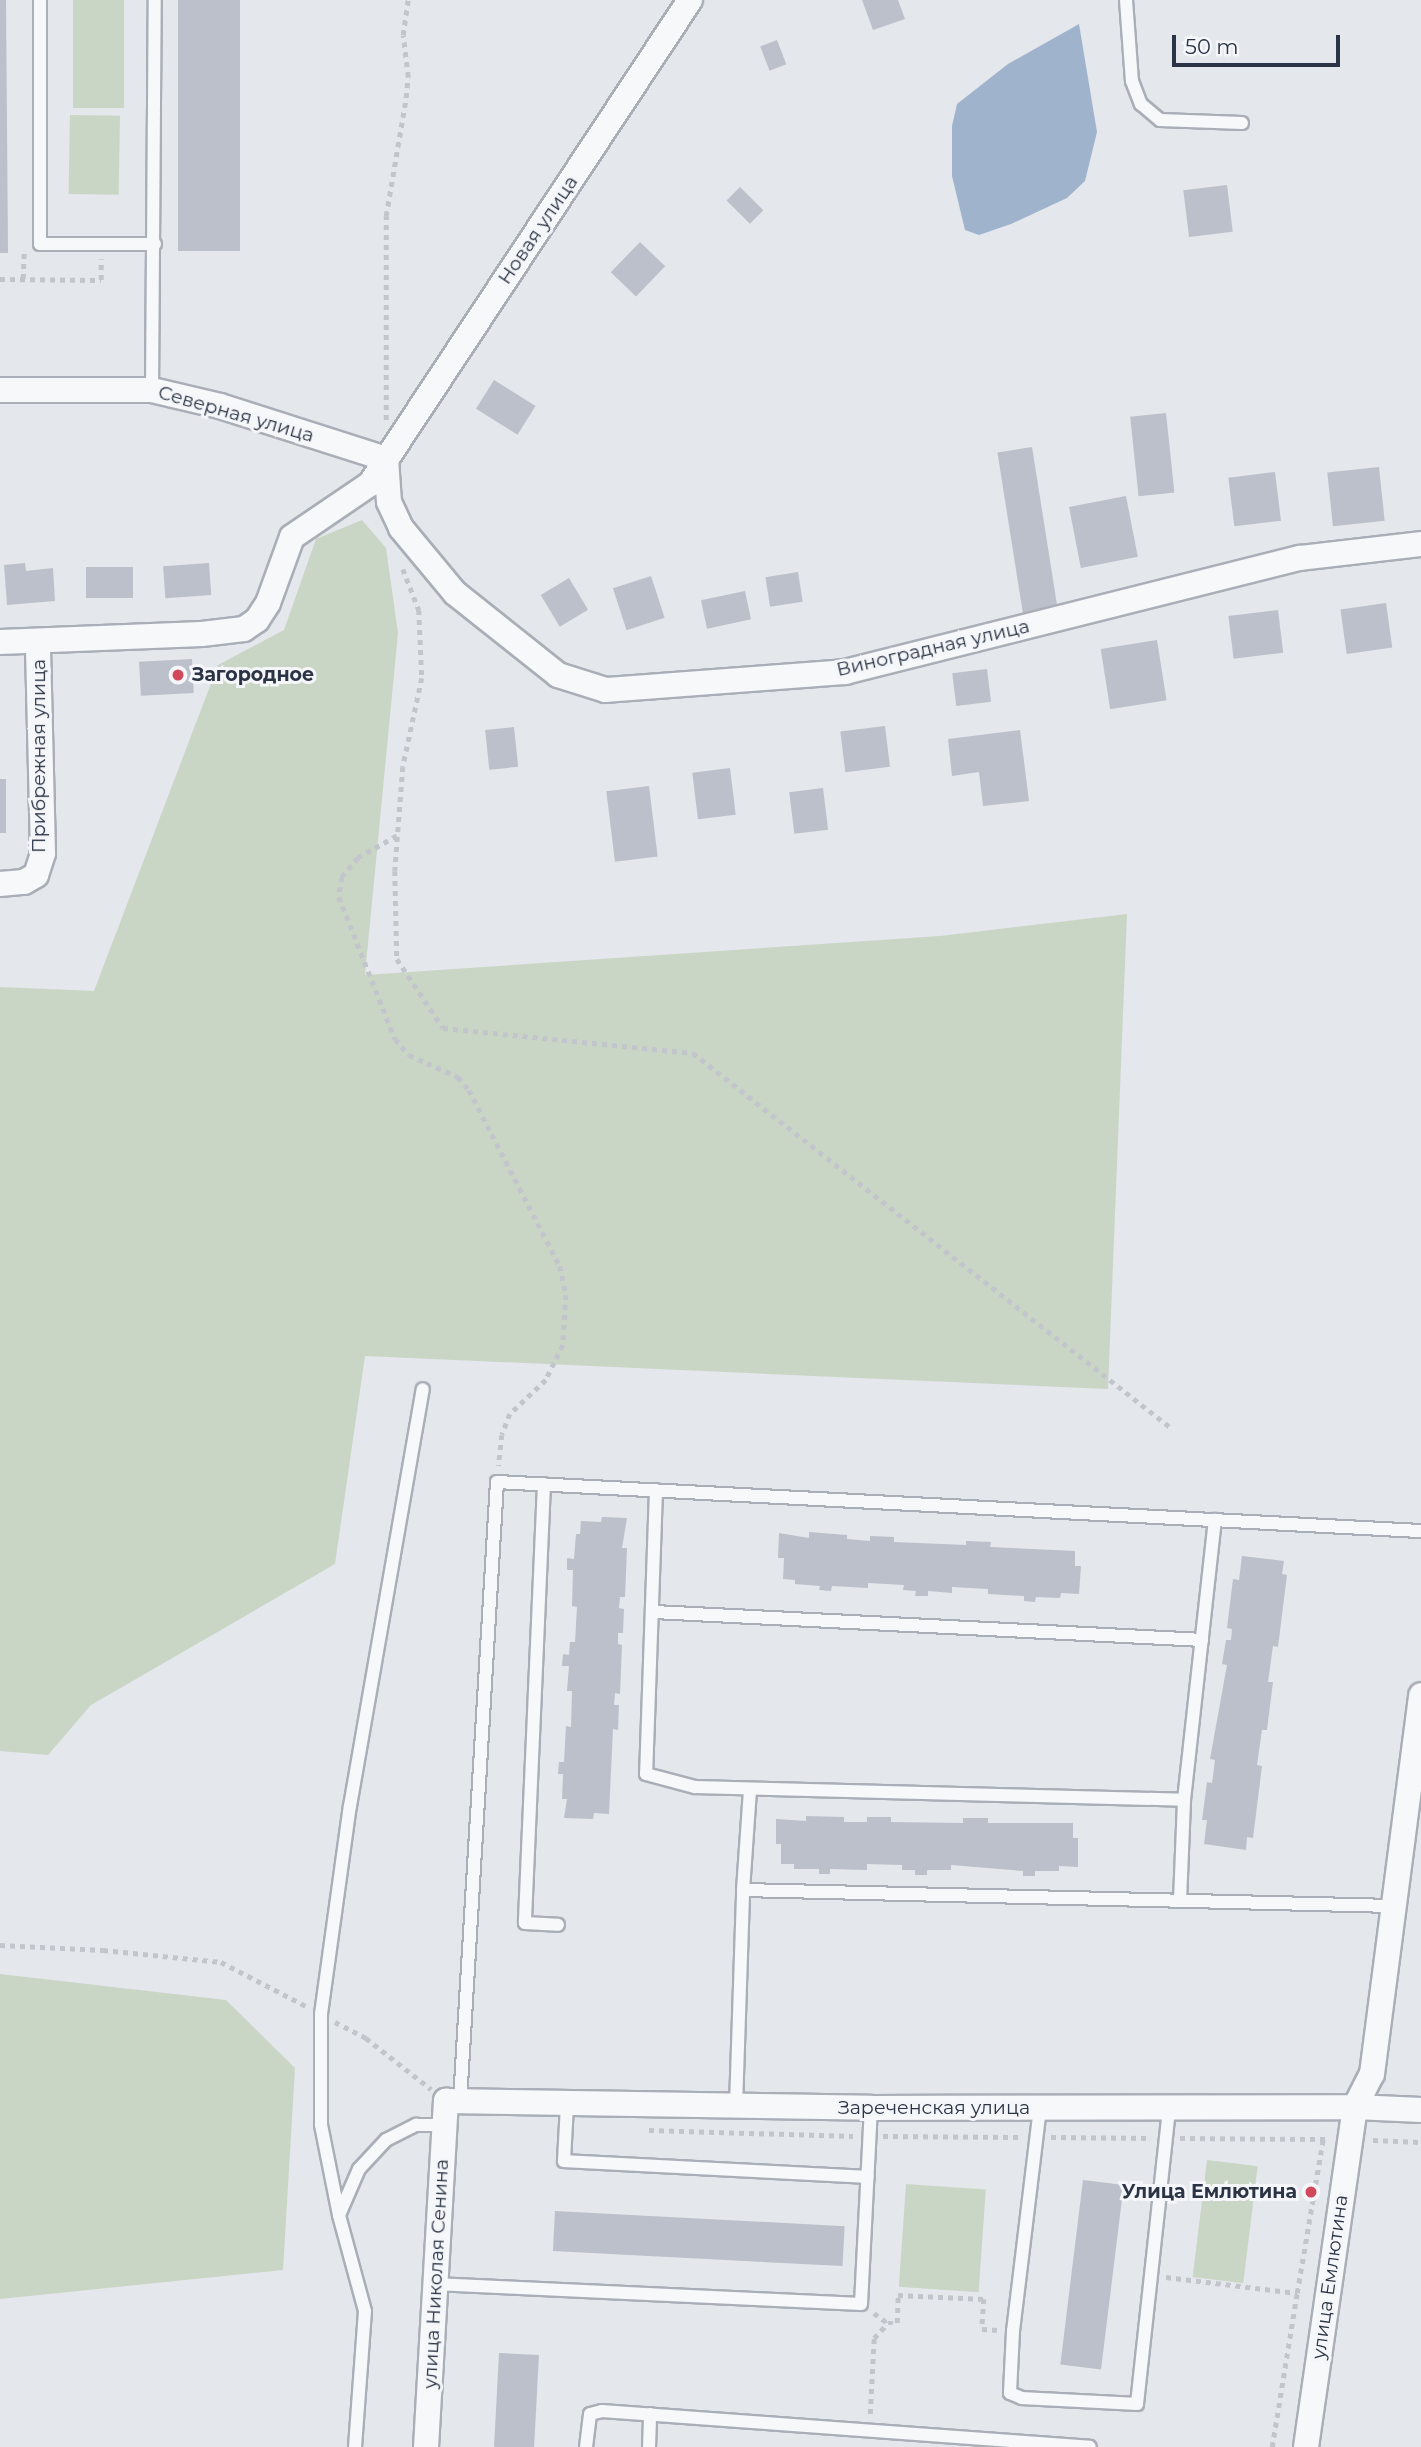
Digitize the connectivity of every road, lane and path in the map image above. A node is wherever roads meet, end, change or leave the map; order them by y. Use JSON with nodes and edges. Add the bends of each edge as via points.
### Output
{"nodes":[{"id":1,"x":40,"y":0,"type":"edge"},
{"id":2,"x":155,"y":0,"type":"edge"},
{"id":3,"x":408,"y":0,"type":"edge"},
{"id":4,"x":690,"y":0,"type":"edge"},
{"id":5,"x":1126,"y":0,"type":"edge"},
{"id":6,"x":1242,"y":123,"type":"dead end"},
{"id":7,"x":101,"y":244,"type":"junction"},
{"id":8,"x":155,"y":244,"type":"junction"},
{"id":9,"x":0,"y":279,"type":"edge"},
{"id":10,"x":0,"y":390,"type":"edge"},
{"id":11,"x":152,"y":390,"type":"junction"},
{"id":12,"x":386,"y":459,"type":"junction"},
{"id":13,"x":1421,"y":544,"type":"edge"},
{"id":14,"x":402,"y":565,"type":"dead end"},
{"id":15,"x":38,"y":641,"type":"junction"},
{"id":16,"x":0,"y":642,"type":"edge"},
{"id":17,"x":398,"y":835,"type":"junction"},
{"id":18,"x":0,"y":884,"type":"edge"},
{"id":19,"x":423,"y":1389,"type":"dead end"},
{"id":20,"x":1170,"y":1427,"type":"dead end"},
{"id":21,"x":497,"y":1482,"type":"junction"},
{"id":22,"x":544,"y":1484,"type":"junction"},
{"id":23,"x":656,"y":1490,"type":"junction"},
{"id":24,"x":1215,"y":1520,"type":"junction"},
{"id":25,"x":1421,"y":1531,"type":"edge"},
{"id":26,"x":653,"y":1612,"type":"junction"},
{"id":27,"x":1202,"y":1640,"type":"junction"},
{"id":28,"x":1421,"y":1696,"type":"edge"},
{"id":29,"x":750,"y":1789,"type":"junction"},
{"id":30,"x":1184,"y":1800,"type":"junction"},
{"id":31,"x":743,"y":1890,"type":"junction"},
{"id":32,"x":1180,"y":1901,"type":"junction"},
{"id":33,"x":1394,"y":1906,"type":"junction"},
{"id":34,"x":558,"y":1925,"type":"dead end"},
{"id":35,"x":0,"y":1945,"type":"edge"},
{"id":36,"x":321,"y":2014,"type":"junction"},
{"id":37,"x":567,"y":2105,"type":"junction"},
{"id":38,"x":736,"y":2106,"type":"junction"},
{"id":39,"x":1355,"y":2107,"type":"junction"},
{"id":40,"x":871,"y":2108,"type":"junction"},
{"id":41,"x":1040,"y":2108,"type":"junction"},
{"id":42,"x":1169,"y":2108,"type":"junction"},
{"id":43,"x":450,"y":2109,"type":"junction"},
{"id":44,"x":1421,"y":2110,"type":"edge"},
{"id":45,"x":1323,"y":2139,"type":"dead end"},
{"id":46,"x":867,"y":2177,"type":"junction"},
{"id":47,"x":339,"y":2215,"type":"junction"},
{"id":48,"x":1152,"y":2275,"type":"junction"},
{"id":49,"x":435,"y":2284,"type":"junction"},
{"id":50,"x":1297,"y":2293,"type":"junction"},
{"id":51,"x":861,"y":2304,"type":"junction"},
{"id":52,"x":888,"y":2323,"type":"junction"},
{"id":53,"x":1013,"y":2331,"type":"junction"},
{"id":54,"x":650,"y":2414,"type":"junction"},
{"id":55,"x":869,"y":2431,"type":"junction"},
{"id":56,"x":355,"y":2447,"type":"edge"},
{"id":57,"x":426,"y":2447,"type":"edge"},
{"id":58,"x":586,"y":2447,"type":"edge"},
{"id":59,"x":649,"y":2447,"type":"edge"},
{"id":60,"x":1090,"y":2447,"type":"edge"},
{"id":61,"x":1272,"y":2447,"type":"edge"},
{"id":62,"x":1306,"y":2447,"type":"edge"}],
"edges":[{"from":1,"to":7,"type":"lane","via":[[40,244]]},
{"from":2,"to":8,"type":"lane"},
{"from":3,"to":12,"type":"path","via":[[403,35],[406,98],[386,216]]},
{"from":4,"to":12,"type":"street","name":"Новая улица"},
{"from":5,"to":6,"type":"lane","via":[[1132,80],[1141,104],[1160,120]]},
{"from":7,"to":8,"type":"lane"},
{"from":7,"to":9,"type":"path","via":[[101,280]]},
{"from":8,"to":11,"type":"lane"},
{"from":10,"to":11,"type":"street","name":"Северная улица"},
{"from":11,"to":12,"type":"street","name":"Северная улица","via":[[220,406]]},
{"from":12,"to":13,"type":"street","name":"Виноградная улица","via":[[389,502],[401,528],[455,593],[558,675],[606,690],[845,672],[1300,558]]},
{"from":12,"to":15,"type":"street","name":"Прибрежная улица","via":[[370,484],[292,537],[268,603],[244,629]]},
{"from":14,"to":17,"type":"path","via":[[419,610],[422,678],[403,767]]},
{"from":15,"to":16,"type":"street","name":"Прибрежная улица"},
{"from":15,"to":18,"type":"street","name":"Прибрежная улица","via":[[43,853],[36,875],[24,882]]},
{"from":17,"to":20,"type":"path","via":[[397,959],[443,1028],[693,1052]]},
{"from":17,"to":21,"type":"path","via":[[358,858],[342,877],[340,897],[395,1040],[409,1055],[458,1077],[468,1090],[560,1266],[566,1295],[563,1345],[546,1380],[510,1414],[502,1435]]},
{"from":19,"to":36,"type":"lane","via":[[350,1806]]},
{"from":21,"to":22,"type":"lane"},
{"from":21,"to":43,"type":"lane"},
{"from":22,"to":23,"type":"lane"},
{"from":22,"to":34,"type":"lane","via":[[525,1923]]},
{"from":23,"to":24,"type":"lane"},
{"from":23,"to":26,"type":"lane"},
{"from":24,"to":25,"type":"lane"},
{"from":24,"to":27,"type":"lane"},
{"from":26,"to":27,"type":"lane"},
{"from":26,"to":29,"type":"lane","via":[[646,1774],[695,1787]]},
{"from":27,"to":30,"type":"lane"},
{"from":28,"to":33,"type":"street","name":"улица Емлютина"},
{"from":29,"to":30,"type":"lane"},
{"from":29,"to":31,"type":"lane"},
{"from":30,"to":32,"type":"lane"},
{"from":31,"to":32,"type":"lane"},
{"from":31,"to":38,"type":"lane"},
{"from":32,"to":33,"type":"lane"},
{"from":33,"to":39,"type":"street","name":"улица Емлютина","via":[[1371,2074]]},
{"from":35,"to":36,"type":"path","via":[[220,1962]]},
{"from":36,"to":43,"type":"path","via":[[366,2038]]},
{"from":36,"to":47,"type":"lane","via":[[321,2125]]},
{"from":37,"to":38,"type":"street","name":"Зареченская улица"},
{"from":37,"to":43,"type":"street","name":"Зареченская улица"},
{"from":37,"to":46,"type":"lane","via":[[565,2161]]},
{"from":38,"to":40,"type":"street","name":"Зареченская улица"},
{"from":39,"to":42,"type":"street","name":"Зареченская улица"},
{"from":39,"to":44,"type":"street","name":"Зареченская улица"},
{"from":39,"to":62,"type":"street","name":"улица Емлютина"},
{"from":40,"to":41,"type":"street","name":"Зареченская улица"},
{"from":40,"to":46,"type":"lane"},
{"from":41,"to":42,"type":"street","name":"Зареченская улица"},
{"from":41,"to":53,"type":"lane"},
{"from":42,"to":48,"type":"lane"},
{"from":43,"to":47,"type":"lane","via":[[386,2140],[359,2169]]},
{"from":43,"to":49,"type":"street","name":"улица Николая Сенина"},
{"from":45,"to":50,"type":"path"},
{"from":46,"to":51,"type":"lane"},
{"from":47,"to":56,"type":"lane","via":[[365,2311]]},
{"from":48,"to":50,"type":"path"},
{"from":48,"to":53,"type":"lane","via":[[1138,2404],[1022,2398],[1010,2393]]},
{"from":49,"to":51,"type":"lane"},
{"from":49,"to":57,"type":"street","name":"улица Николая Сенина"},
{"from":50,"to":61,"type":"path"},
{"from":51,"to":52,"type":"path"},
{"from":52,"to":53,"type":"path","via":[[897,2323],[898,2295],[984,2299],[982,2329]]},
{"from":52,"to":55,"type":"path","via":[[874,2338]]},
{"from":54,"to":55,"type":"lane"},
{"from":54,"to":58,"type":"lane","via":[[590,2414]]},
{"from":54,"to":59,"type":"lane"},
{"from":55,"to":60,"type":"lane"}]}
